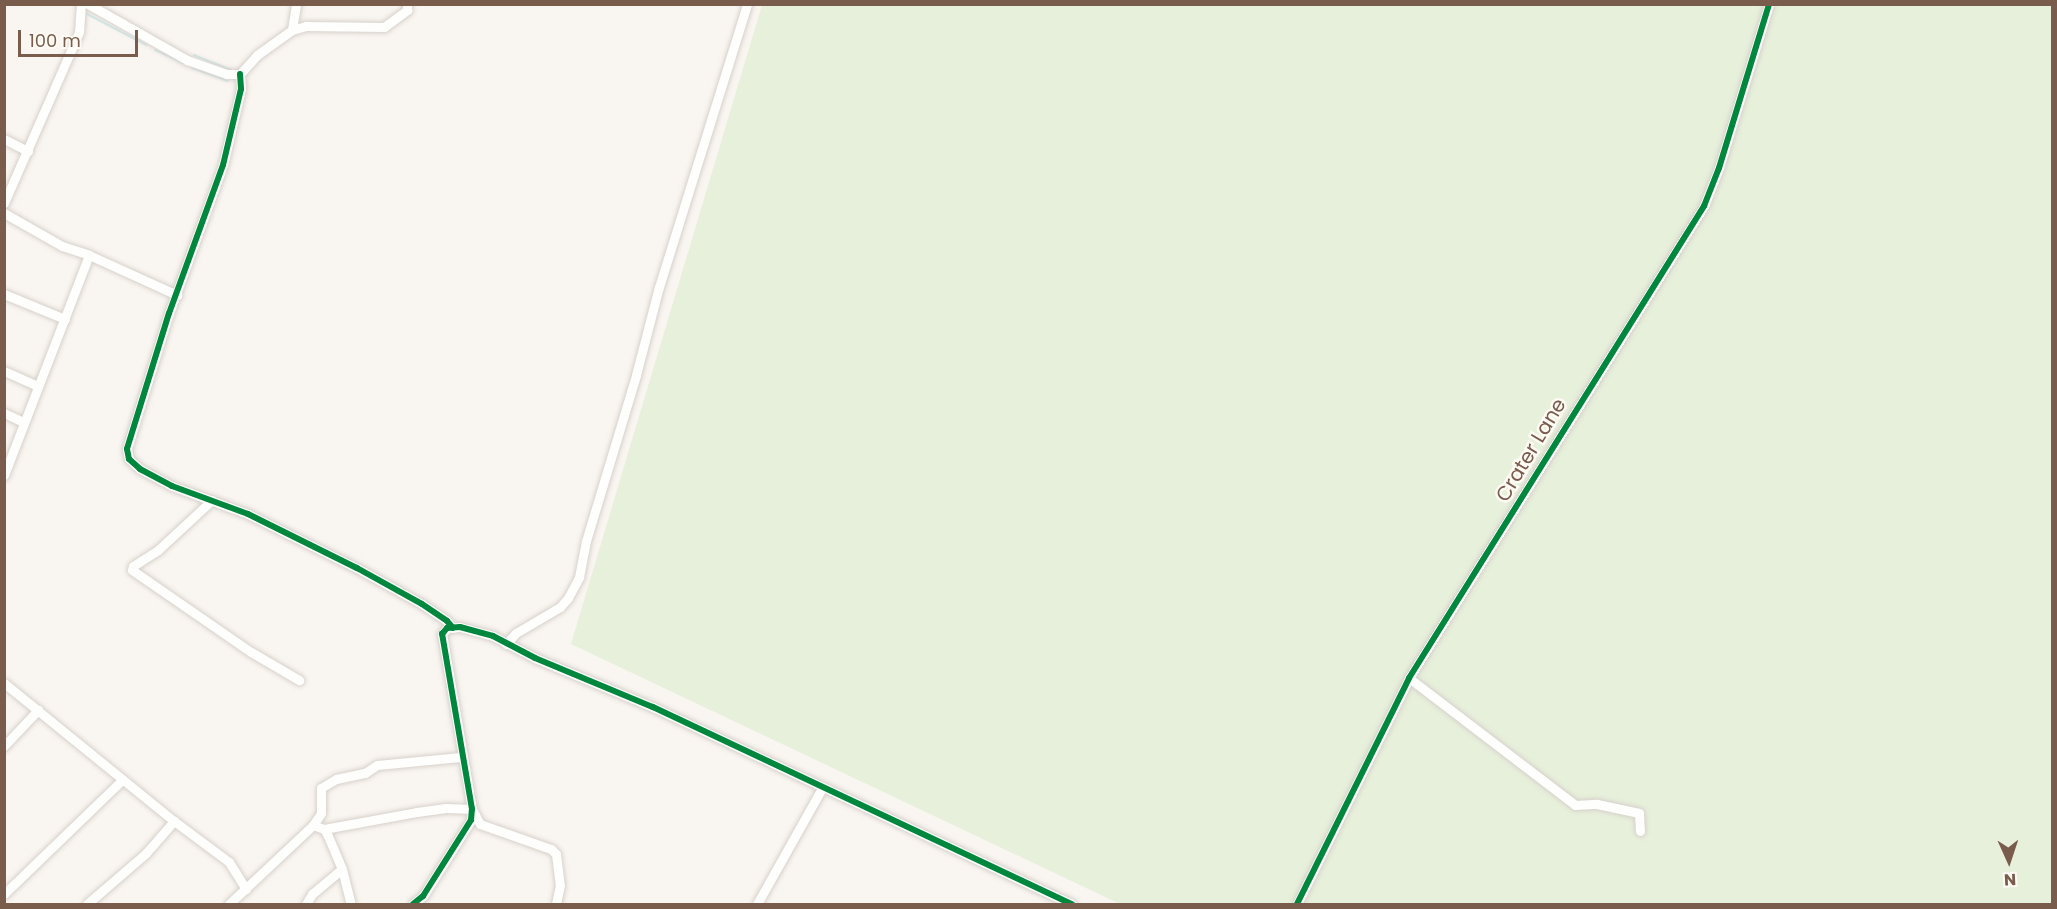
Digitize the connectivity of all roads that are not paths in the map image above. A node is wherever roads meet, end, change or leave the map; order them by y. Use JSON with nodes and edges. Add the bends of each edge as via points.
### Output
{"nodes":[{"id":1,"x":81,"y":4,"type":"edge"},
{"id":2,"x":88,"y":4,"type":"edge"},
{"id":3,"x":296,"y":4,"type":"edge"},
{"id":4,"x":407,"y":4,"type":"edge"},
{"id":5,"x":747,"y":4,"type":"edge"},
{"id":6,"x":1769,"y":4,"type":"edge"},
{"id":7,"x":292,"y":30,"type":"junction"},
{"id":8,"x":240,"y":74,"type":"junction"},
{"id":9,"x":4,"y":139,"type":"edge"},
{"id":10,"x":27,"y":151,"type":"junction"},
{"id":11,"x":4,"y":203,"type":"edge"},
{"id":12,"x":4,"y":213,"type":"edge"},
{"id":13,"x":89,"y":255,"type":"junction"},
{"id":14,"x":4,"y":294,"type":"edge"},
{"id":15,"x":177,"y":295,"type":"junction"},
{"id":16,"x":65,"y":319,"type":"junction"},
{"id":17,"x":4,"y":371,"type":"edge"},
{"id":18,"x":37,"y":386,"type":"junction"},
{"id":19,"x":4,"y":413,"type":"edge"},
{"id":20,"x":24,"y":422,"type":"junction"},
{"id":21,"x":4,"y":475,"type":"edge"},
{"id":22,"x":212,"y":500,"type":"junction"},
{"id":23,"x":453,"y":628,"type":"junction"},
{"id":24,"x":506,"y":644,"type":"junction"},
{"id":25,"x":1409,"y":678,"type":"junction"},
{"id":26,"x":298,"y":680,"type":"dead end"},
{"id":27,"x":4,"y":683,"type":"edge"},
{"id":28,"x":38,"y":711,"type":"junction"},
{"id":29,"x":4,"y":746,"type":"edge"},
{"id":30,"x":461,"y":757,"type":"junction"},
{"id":31,"x":123,"y":779,"type":"junction"},
{"id":32,"x":822,"y":789,"type":"junction"},
{"id":33,"x":472,"y":809,"type":"junction"},
{"id":34,"x":174,"y":821,"type":"junction"},
{"id":35,"x":314,"y":825,"type":"junction"},
{"id":36,"x":324,"y":829,"type":"junction"},
{"id":37,"x":1640,"y":831,"type":"dead end"},
{"id":38,"x":342,"y":870,"type":"junction"},
{"id":39,"x":246,"y":889,"type":"junction"},
{"id":40,"x":4,"y":894,"type":"edge"},
{"id":41,"x":87,"y":904,"type":"edge"},
{"id":42,"x":229,"y":904,"type":"edge"},
{"id":43,"x":306,"y":904,"type":"edge"},
{"id":44,"x":351,"y":904,"type":"edge"},
{"id":45,"x":413,"y":904,"type":"edge"},
{"id":46,"x":555,"y":904,"type":"edge"},
{"id":47,"x":757,"y":904,"type":"edge"},
{"id":48,"x":1072,"y":904,"type":"edge"},
{"id":49,"x":1297,"y":904,"type":"edge"}],
"edges":[{"from":1,"to":10,"type":"street","via":[[79,32]]},
{"from":2,"to":8,"type":"street","via":[[187,60],[227,74]]},
{"from":3,"to":7,"type":"street"},
{"from":4,"to":7,"type":"street","via":[[407,10],[384,27],[306,26]]},
{"from":5,"to":24,"type":"street","via":[[659,286],[579,577],[560,607],[516,633]]},
{"from":6,"to":25,"type":"street","name":"Crater Lane","via":[[1704,206]]},
{"from":7,"to":8,"type":"street","via":[[257,55]]},
{"from":8,"to":15,"type":"street","via":[[241,88],[223,165]]},
{"from":9,"to":10,"type":"street"},
{"from":10,"to":11,"type":"street"},
{"from":12,"to":13,"type":"street","via":[[62,246]]},
{"from":13,"to":15,"type":"street"},
{"from":13,"to":16,"type":"street"},
{"from":14,"to":16,"type":"street"},
{"from":15,"to":22,"type":"street","via":[[168,313],[127,449],[129,459],[140,469]]},
{"from":16,"to":18,"type":"street"},
{"from":17,"to":18,"type":"street"},
{"from":18,"to":20,"type":"street"},
{"from":19,"to":20,"type":"street"},
{"from":20,"to":21,"type":"street"},
{"from":22,"to":23,"type":"street","via":[[357,568],[422,604]]},
{"from":22,"to":26,"type":"street","via":[[132,570]]},
{"from":23,"to":24,"type":"street","via":[[472,629]]},
{"from":23,"to":30,"type":"street","via":[[443,630],[442,634]]},
{"from":24,"to":32,"type":"street","via":[[652,707]]},
{"from":25,"to":37,"type":"street","via":[[1575,805],[1597,804],[1639,813]]},
{"from":25,"to":49,"type":"street","name":"Crater Lane"},
{"from":27,"to":28,"type":"street"},
{"from":28,"to":29,"type":"street"},
{"from":28,"to":31,"type":"street"},
{"from":30,"to":33,"type":"street"},
{"from":30,"to":35,"type":"street","via":[[377,765],[365,773],[336,779],[321,788],[321,813]]},
{"from":31,"to":34,"type":"street"},
{"from":31,"to":40,"type":"street"},
{"from":32,"to":47,"type":"street"},
{"from":32,"to":48,"type":"street"},
{"from":33,"to":36,"type":"street","via":[[446,808]]},
{"from":33,"to":45,"type":"street","via":[[466,832],[423,896]]},
{"from":33,"to":46,"type":"street","via":[[480,824],[556,854],[560,885]]},
{"from":34,"to":39,"type":"street","via":[[229,862]]},
{"from":34,"to":41,"type":"street","via":[[146,853]]},
{"from":35,"to":36,"type":"street"},
{"from":35,"to":39,"type":"street"},
{"from":36,"to":38,"type":"street"},
{"from":38,"to":43,"type":"street","via":[[312,894]]},
{"from":38,"to":44,"type":"street"},
{"from":39,"to":42,"type":"street"}]}
